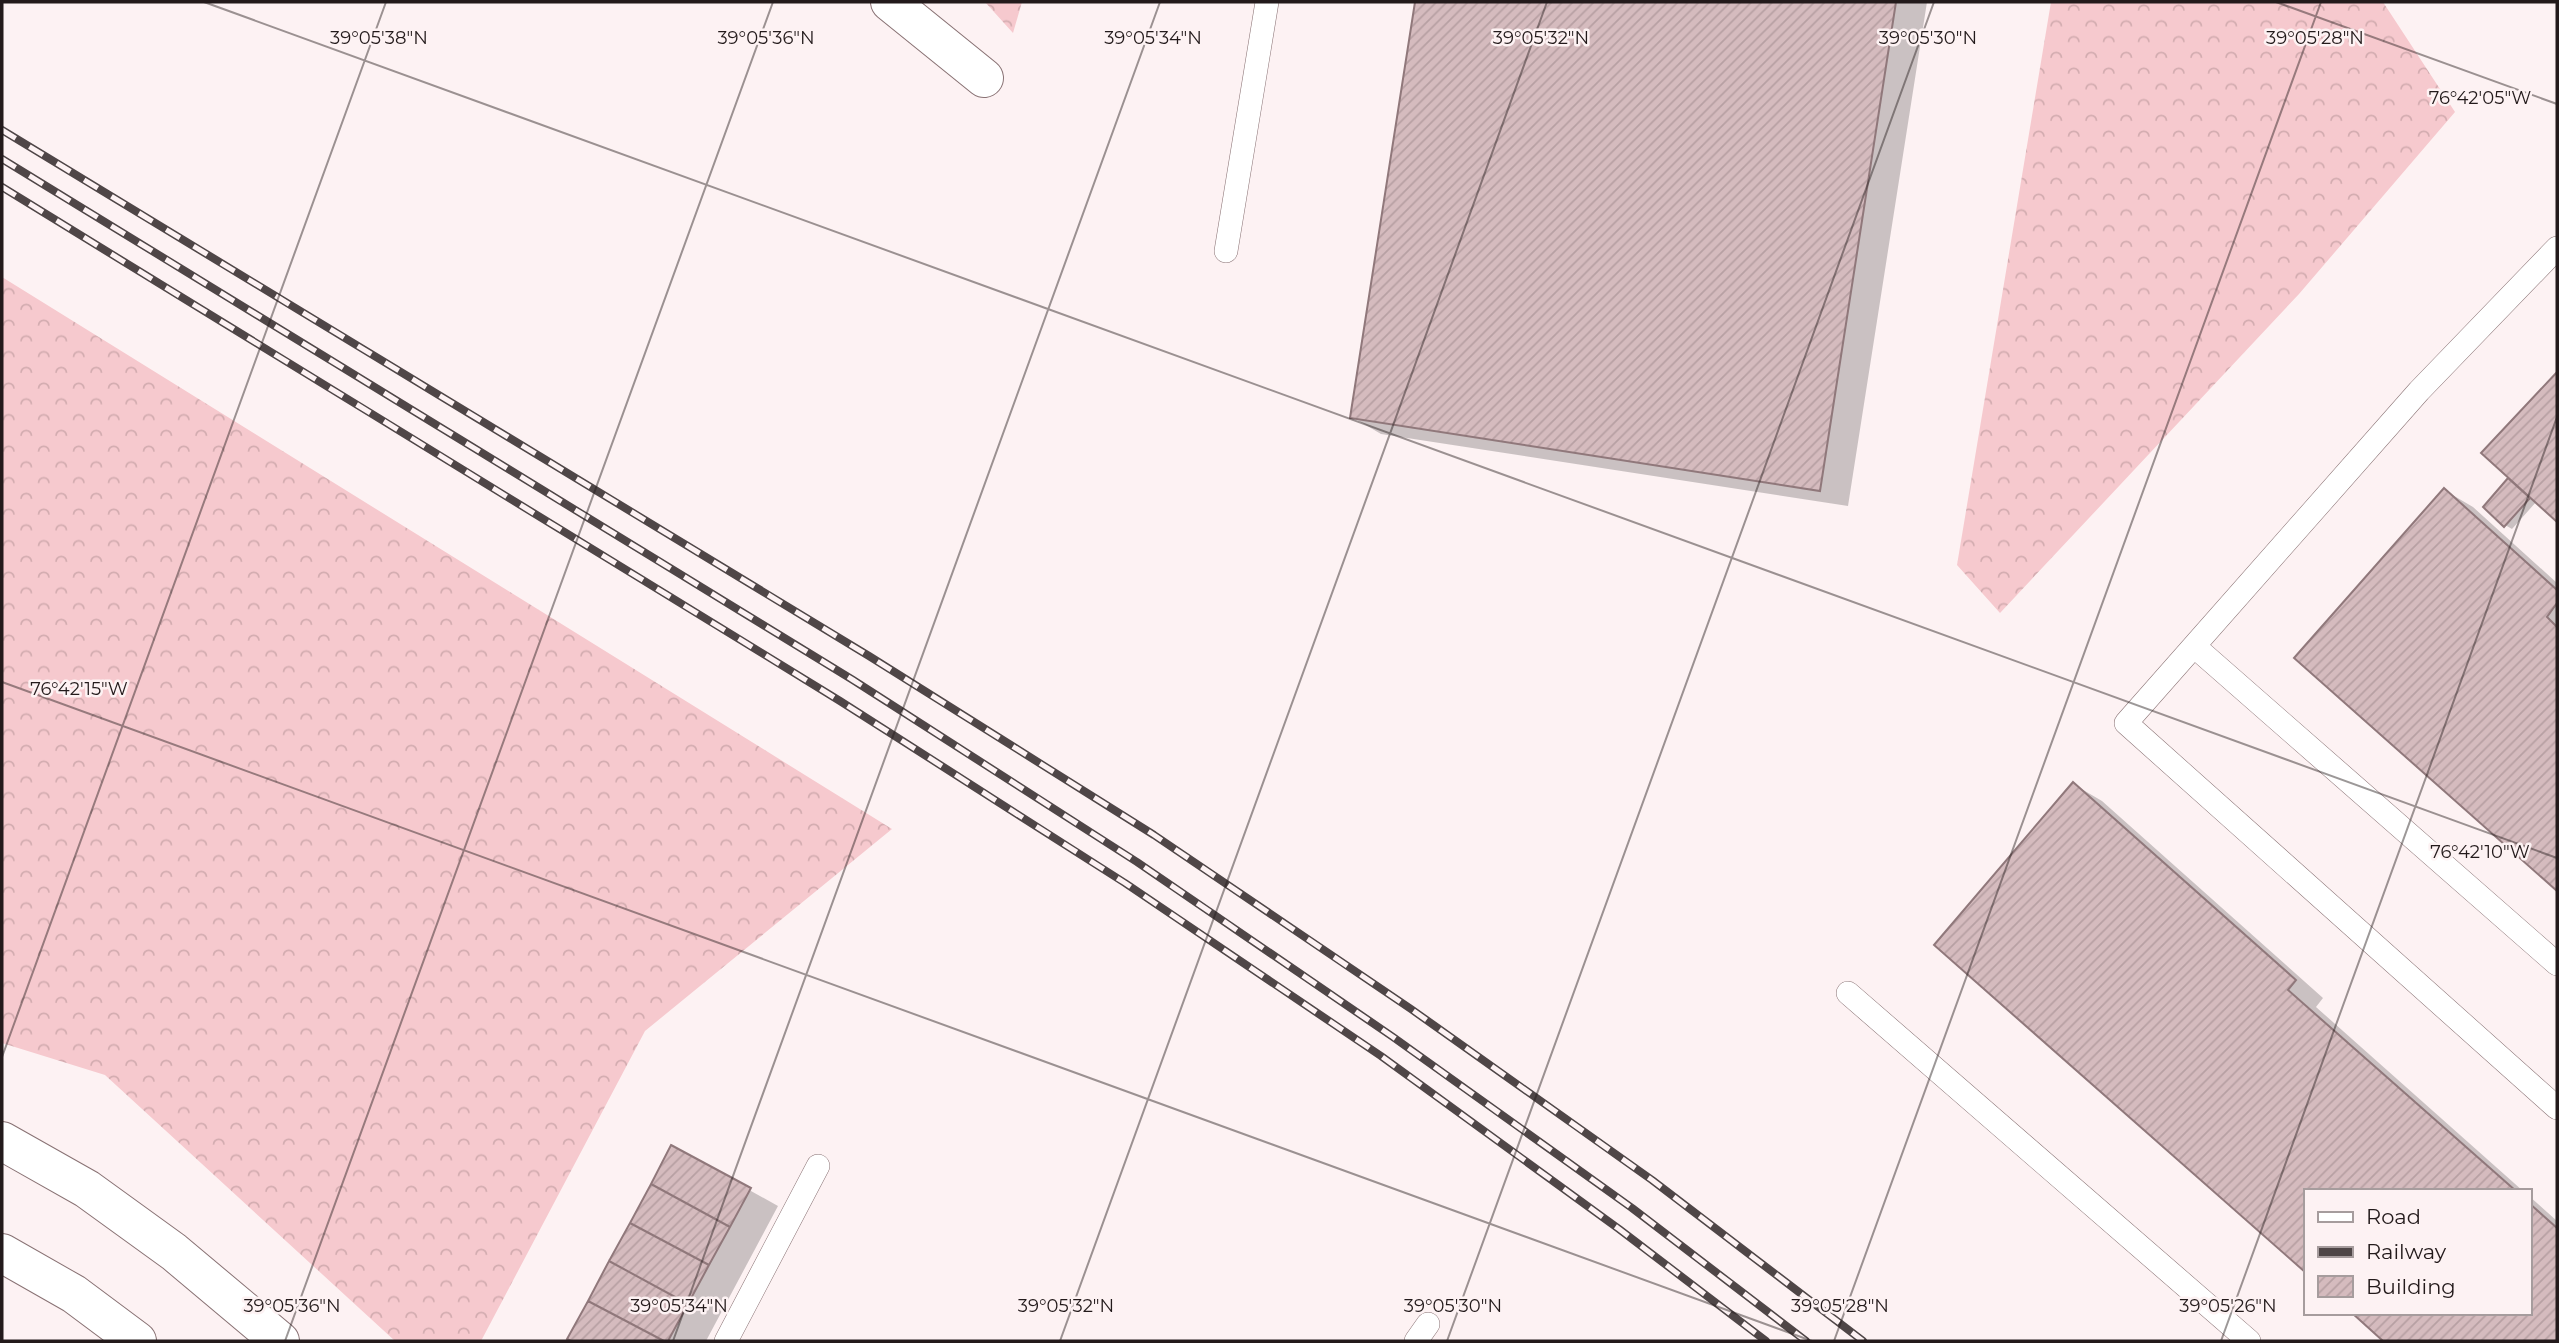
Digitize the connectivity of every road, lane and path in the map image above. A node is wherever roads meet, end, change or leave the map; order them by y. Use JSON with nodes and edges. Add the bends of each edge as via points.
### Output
{"nodes":[{"id":1,"x":890,"y":2,"type":"edge"},
{"id":2,"x":1266,"y":2,"type":"edge"},
{"id":3,"x":984,"y":78,"type":"dead end"},
{"id":4,"x":2557,"y":248,"type":"edge"},
{"id":5,"x":1226,"y":251,"type":"dead end"},
{"id":6,"x":2194,"y":646,"type":"junction"},
{"id":7,"x":2557,"y":964,"type":"edge"},
{"id":8,"x":1848,"y":993,"type":"dead end"},
{"id":9,"x":2557,"y":1108,"type":"edge"},
{"id":10,"x":2,"y":1141,"type":"edge"},
{"id":11,"x":818,"y":1166,"type":"dead end"},
{"id":12,"x":2,"y":1253,"type":"edge"},
{"id":13,"x":137,"y":1341,"type":"edge"},
{"id":14,"x":280,"y":1341,"type":"edge"},
{"id":15,"x":726,"y":1341,"type":"edge"},
{"id":16,"x":2249,"y":1341,"type":"edge"}],
"edges":[{"from":1,"to":3,"type":"street"},
{"from":2,"to":5,"type":"lane"},
{"from":4,"to":6,"type":"lane","via":[[2419,391]]},
{"from":6,"to":7,"type":"lane"},
{"from":6,"to":9,"type":"lane","via":[[2126,723]]},
{"from":8,"to":16,"type":"lane"},
{"from":10,"to":14,"type":"street","via":[[87,1189],[174,1252]]},
{"from":11,"to":15,"type":"lane"},
{"from":12,"to":13,"type":"street","via":[[74,1294]]}]}
